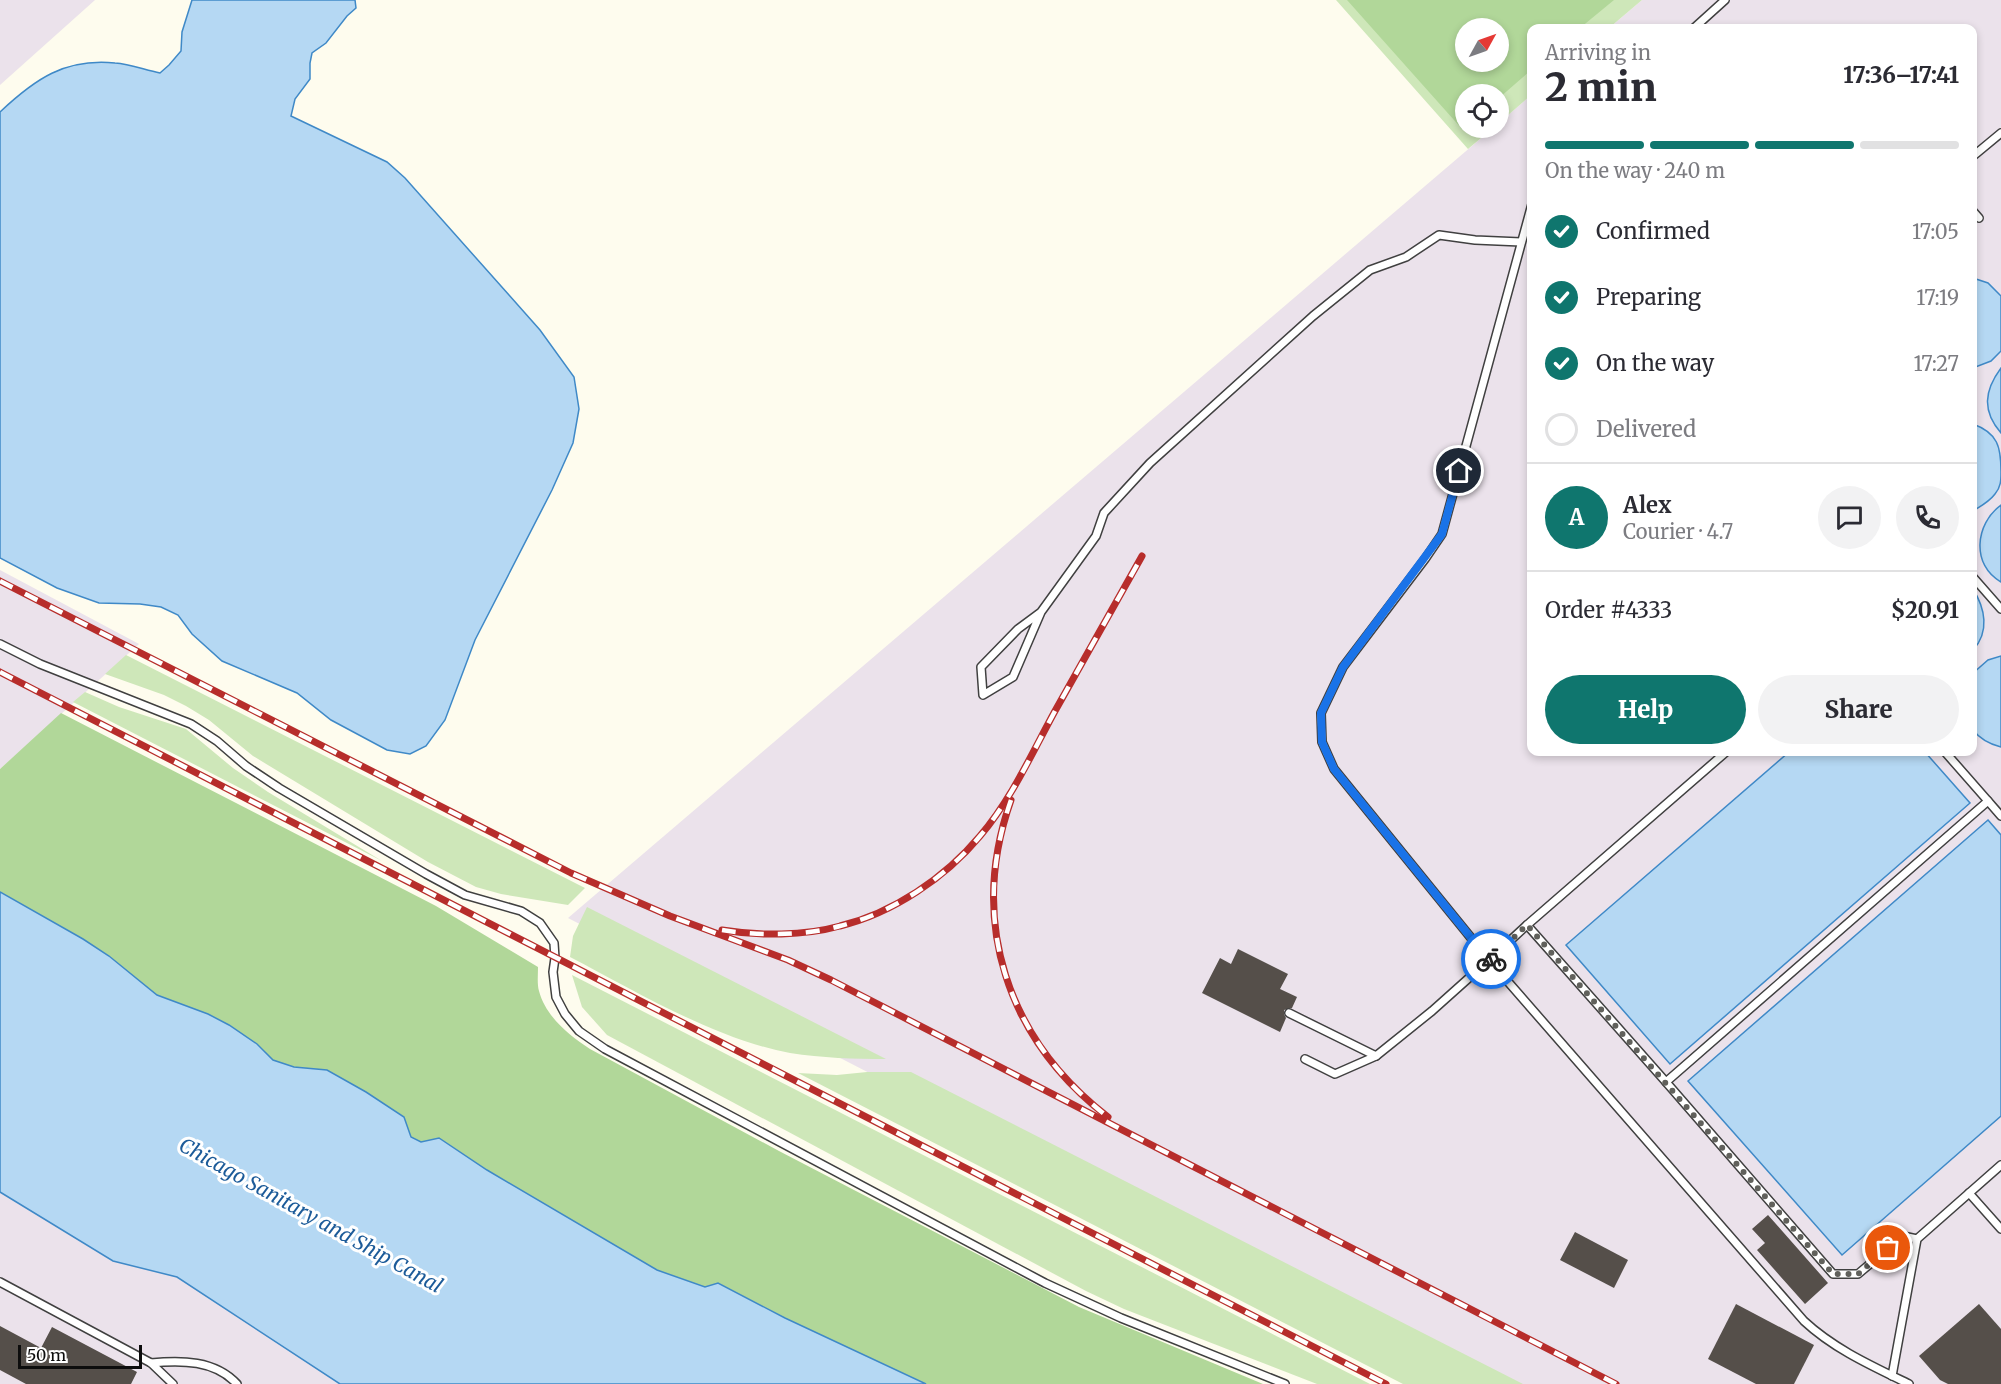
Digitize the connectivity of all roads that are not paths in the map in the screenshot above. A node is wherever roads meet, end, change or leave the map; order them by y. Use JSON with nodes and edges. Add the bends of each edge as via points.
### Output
{"nodes":[{"id":1,"x":1725,"y":0,"type":"edge"},
{"id":2,"x":1698,"y":24,"type":"edge"},
{"id":3,"x":2001,"y":133,"type":"edge"},
{"id":4,"x":1977,"y":153,"type":"edge"},
{"id":5,"x":1977,"y":216,"type":"edge"},
{"id":6,"x":1979,"y":218,"type":"dead end"},
{"id":7,"x":1527,"y":221,"type":"edge"},
{"id":8,"x":1521,"y":242,"type":"junction"},
{"id":9,"x":1977,"y":582,"type":"edge"},
{"id":10,"x":2001,"y":609,"type":"edge"},
{"id":11,"x":1041,"y":612,"type":"junction"},
{"id":12,"x":0,"y":644,"type":"edge"},
{"id":13,"x":1721,"y":756,"type":"edge"},
{"id":14,"x":1949,"y":756,"type":"edge"},
{"id":15,"x":1988,"y":801,"type":"junction"},
{"id":16,"x":2001,"y":816,"type":"edge"},
{"id":17,"x":1527,"y":925,"type":"junction"},
{"id":18,"x":1489,"y":960,"type":"junction"},
{"id":19,"x":1289,"y":1013,"type":"dead end"},
{"id":20,"x":1376,"y":1056,"type":"junction"},
{"id":21,"x":1305,"y":1059,"type":"dead end"},
{"id":22,"x":1666,"y":1082,"type":"junction"},
{"id":23,"x":2001,"y":1165,"type":"edge"},
{"id":24,"x":1969,"y":1193,"type":"junction"},
{"id":25,"x":2001,"y":1228,"type":"edge"},
{"id":26,"x":1917,"y":1239,"type":"junction"},
{"id":27,"x":0,"y":1282,"type":"edge"},
{"id":28,"x":151,"y":1363,"type":"junction"},
{"id":29,"x":1892,"y":1376,"type":"junction"},
{"id":30,"x":173,"y":1384,"type":"edge"},
{"id":31,"x":237,"y":1384,"type":"edge"},
{"id":32,"x":1284,"y":1384,"type":"edge"},
{"id":33,"x":1909,"y":1384,"type":"edge"}],
"edges":[{"from":1,"to":2,"type":"lane"},
{"from":3,"to":4,"type":"lane"},
{"from":5,"to":6,"type":"lane"},
{"from":7,"to":8,"type":"lane"},
{"from":8,"to":11,"type":"lane","via":[[1439,235],[1406,257],[1370,270],[1313,316],[1150,463],[1104,513],[1096,536]]},
{"from":8,"to":18,"type":"lane","via":[[1442,534],[1343,667],[1321,713],[1322,742],[1334,769]]},
{"from":9,"to":10,"type":"lane"},
{"from":11,"to":11,"type":"lane","via":[[1018,628],[981,667],[983,695],[1013,677]]},
{"from":12,"to":32,"type":"lane","via":[[39,664],[191,724],[279,788],[426,874],[465,895],[521,911],[540,922],[554,943],[556,997],[579,1031],[605,1049],[1045,1283]]},
{"from":13,"to":17,"type":"lane"},
{"from":14,"to":15,"type":"lane"},
{"from":15,"to":16,"type":"lane"},
{"from":15,"to":22,"type":"lane"},
{"from":17,"to":18,"type":"lane"},
{"from":17,"to":22,"type":"lane"},
{"from":18,"to":20,"type":"lane"},
{"from":18,"to":29,"type":"lane","via":[[1804,1322],[1821,1338]]},
{"from":19,"to":20,"type":"lane"},
{"from":20,"to":21,"type":"lane","via":[[1335,1074]]},
{"from":22,"to":26,"type":"lane","via":[[1833,1274],[1858,1274],[1902,1236]]},
{"from":23,"to":24,"type":"lane"},
{"from":24,"to":25,"type":"lane"},
{"from":24,"to":26,"type":"lane"},
{"from":26,"to":29,"type":"lane"},
{"from":27,"to":28,"type":"lane"},
{"from":28,"to":30,"type":"lane"},
{"from":28,"to":31,"type":"lane","via":[[194,1363],[230,1376]]},
{"from":29,"to":33,"type":"lane"}]}
